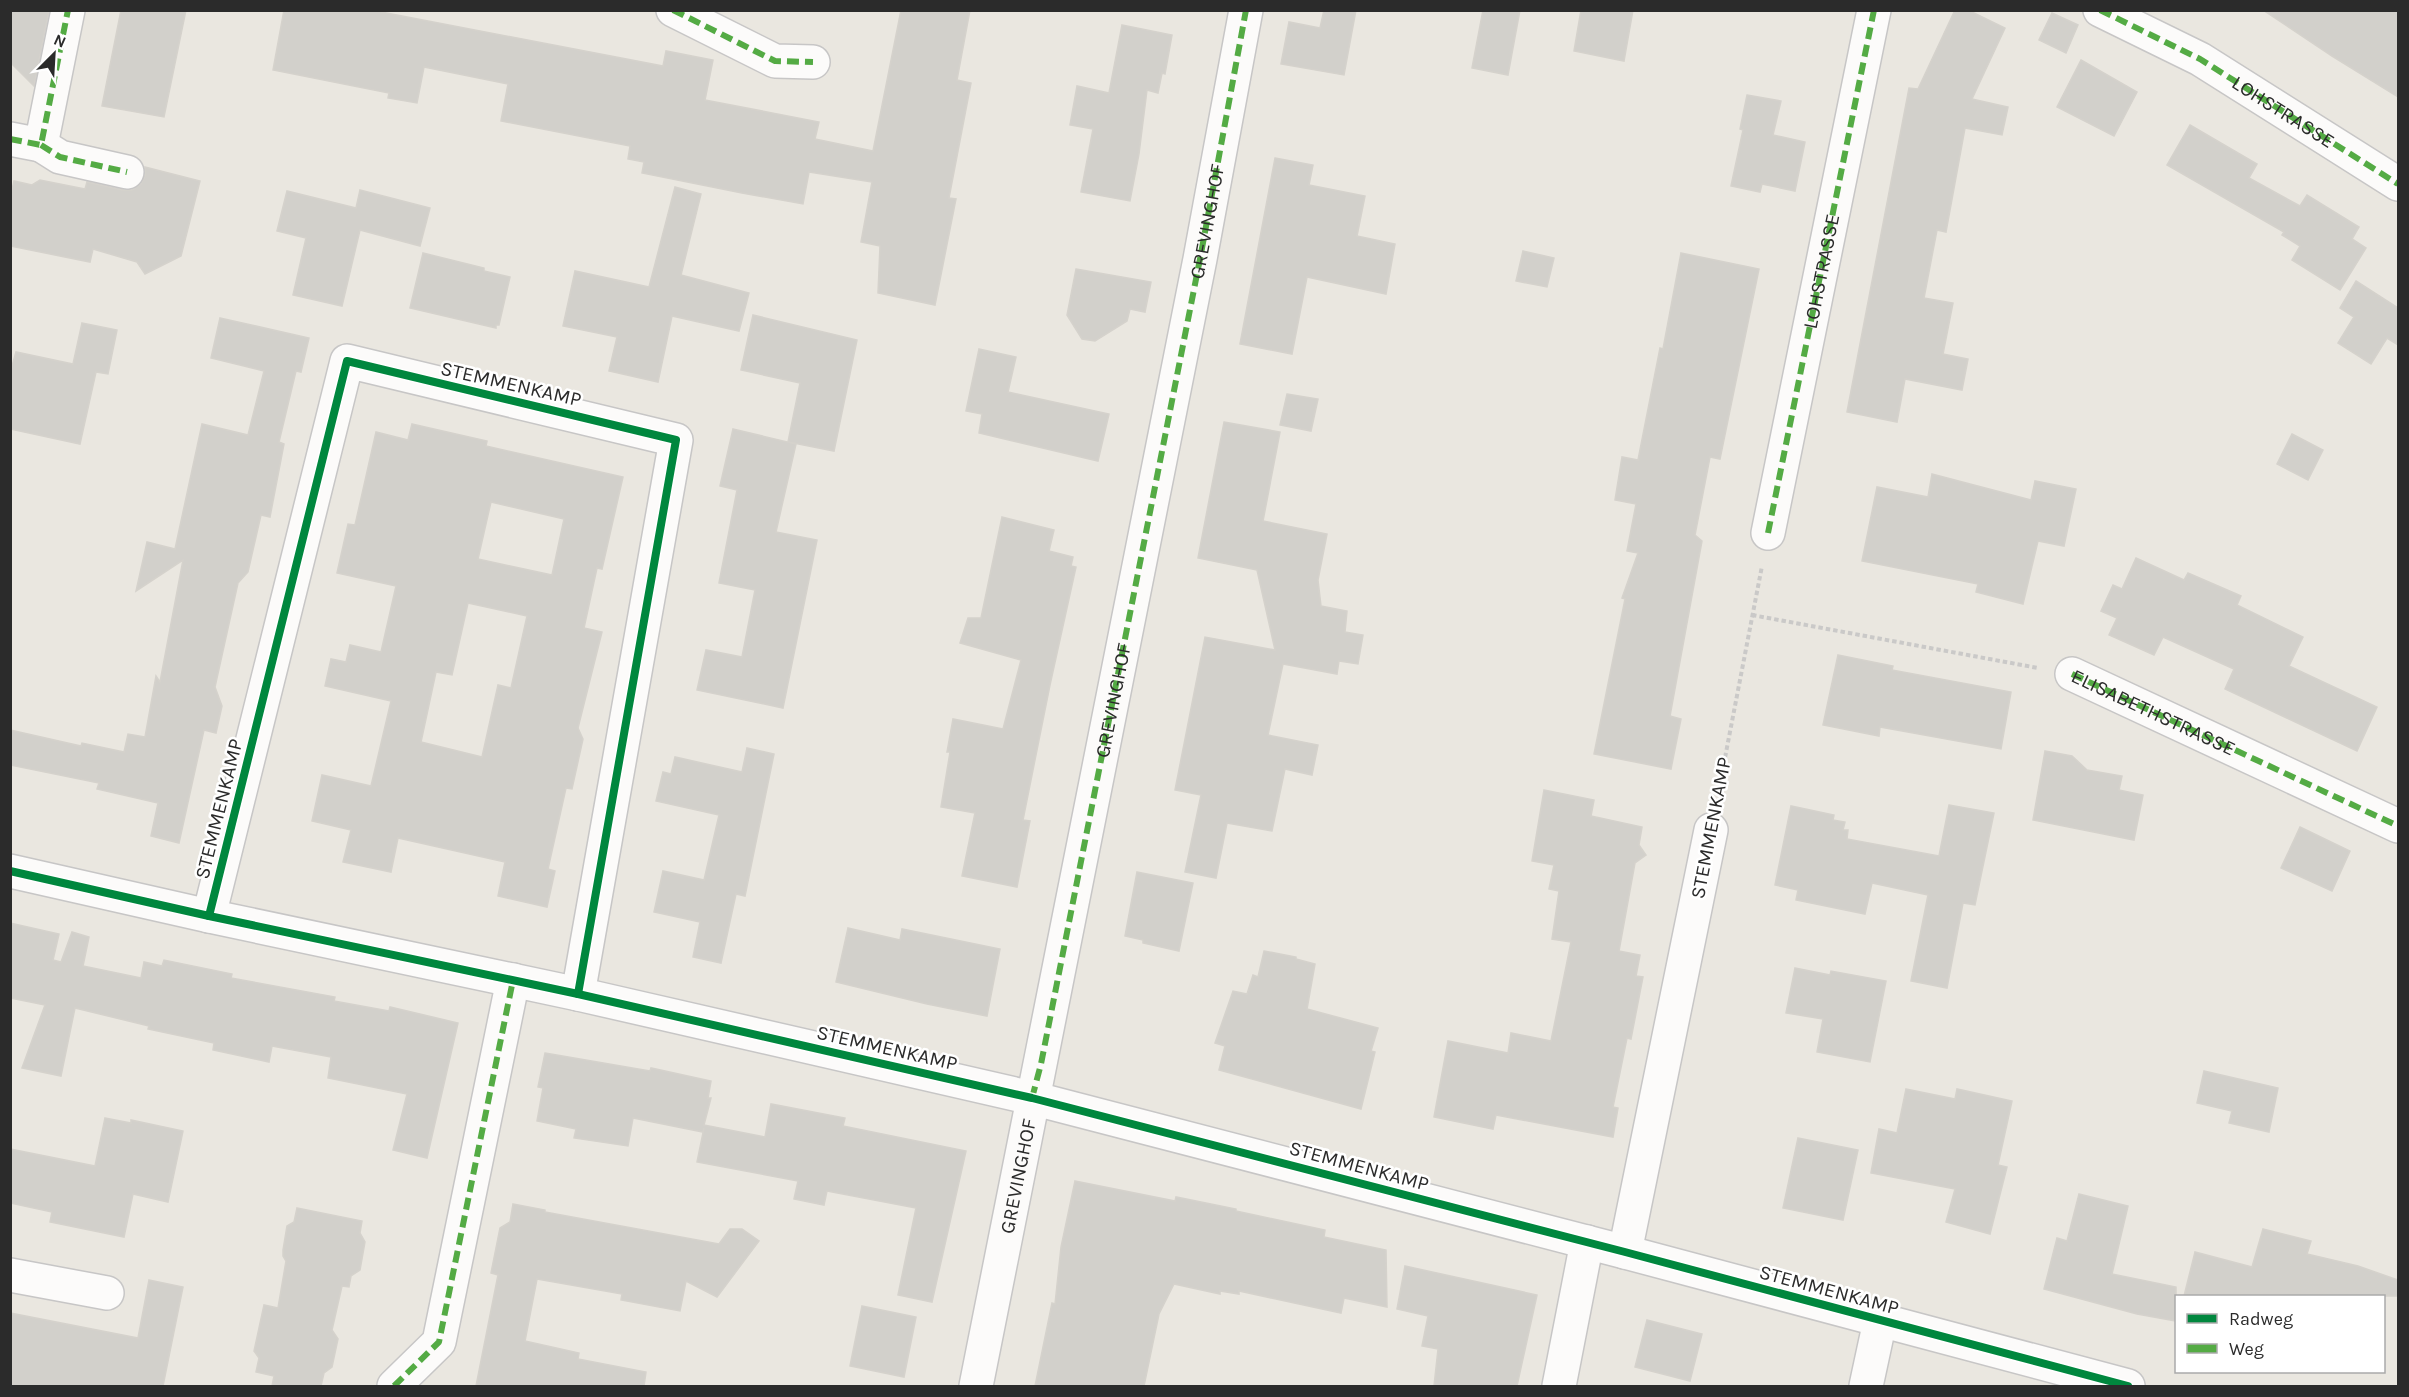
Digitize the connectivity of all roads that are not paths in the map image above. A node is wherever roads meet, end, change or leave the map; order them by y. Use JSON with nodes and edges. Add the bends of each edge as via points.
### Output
{"nodes":[{"id":1,"x":68,"y":10,"type":"edge"},
{"id":2,"x":673,"y":10,"type":"edge"},
{"id":3,"x":1246,"y":10,"type":"edge"},
{"id":4,"x":1874,"y":10,"type":"edge"},
{"id":5,"x":2100,"y":10,"type":"edge"},
{"id":6,"x":813,"y":62,"type":"dead end"},
{"id":7,"x":26,"y":142,"type":"edge"},
{"id":8,"x":127,"y":172,"type":"dead end"},
{"id":9,"x":2398,"y":184,"type":"edge"},
{"id":10,"x":1768,"y":533,"type":"road end"},
{"id":11,"x":2072,"y":674,"type":"road end"},
{"id":12,"x":2398,"y":826,"type":"edge"},
{"id":13,"x":1711,"y":830,"type":"road end"},
{"id":14,"x":10,"y":871,"type":"edge"},
{"id":15,"x":209,"y":916,"type":"junction"},
{"id":16,"x":513,"y":980,"type":"junction"},
{"id":17,"x":578,"y":994,"type":"junction"},
{"id":18,"x":1032,"y":1098,"type":"junction"},
{"id":19,"x":1587,"y":1242,"type":"junction"},
{"id":20,"x":1625,"y":1252,"type":"junction"},
{"id":21,"x":10,"y":1275,"type":"edge"},
{"id":22,"x":107,"y":1293,"type":"dead end"},
{"id":23,"x":1880,"y":1321,"type":"junction"},
{"id":24,"x":394,"y":1386,"type":"edge"},
{"id":25,"x":976,"y":1386,"type":"edge"},
{"id":26,"x":1559,"y":1386,"type":"edge"},
{"id":27,"x":1866,"y":1386,"type":"edge"},
{"id":28,"x":2128,"y":1386,"type":"edge"}],
"edges":[{"from":1,"to":7,"type":"street"},
{"from":2,"to":6,"type":"street","via":[[775,61]]},
{"from":3,"to":18,"type":"street","name":"GREVINGHOF"},
{"from":4,"to":10,"type":"street","name":"LOHSTRASSE"},
{"from":5,"to":9,"type":"street","name":"LOHSTRASSE","via":[[2200,59]]},
{"from":7,"to":8,"type":"street","via":[[60,157]]},
{"from":11,"to":12,"type":"street","name":"ELISABETHSTRASSE"},
{"from":13,"to":20,"type":"street","name":"STEMMENKAMP"},
{"from":14,"to":15,"type":"street","name":"STEMMENKAMP"},
{"from":15,"to":16,"type":"street","name":"STEMMENKAMP"},
{"from":15,"to":17,"type":"street","name":"STEMMENKAMP","via":[[347,361],[676,440]]},
{"from":16,"to":17,"type":"street","name":"STEMMENKAMP"},
{"from":16,"to":24,"type":"street","via":[[439,1342]]},
{"from":17,"to":18,"type":"street","name":"STEMMENKAMP"},
{"from":18,"to":19,"type":"street","name":"STEMMENKAMP"},
{"from":18,"to":25,"type":"street","name":"GREVINGHOF"},
{"from":19,"to":20,"type":"street","name":"STEMMENKAMP"},
{"from":19,"to":26,"type":"street"},
{"from":20,"to":23,"type":"street","name":"STEMMENKAMP"},
{"from":21,"to":22,"type":"street"},
{"from":23,"to":27,"type":"street"},
{"from":23,"to":28,"type":"street","name":"STEMMENKAMP"}]}
